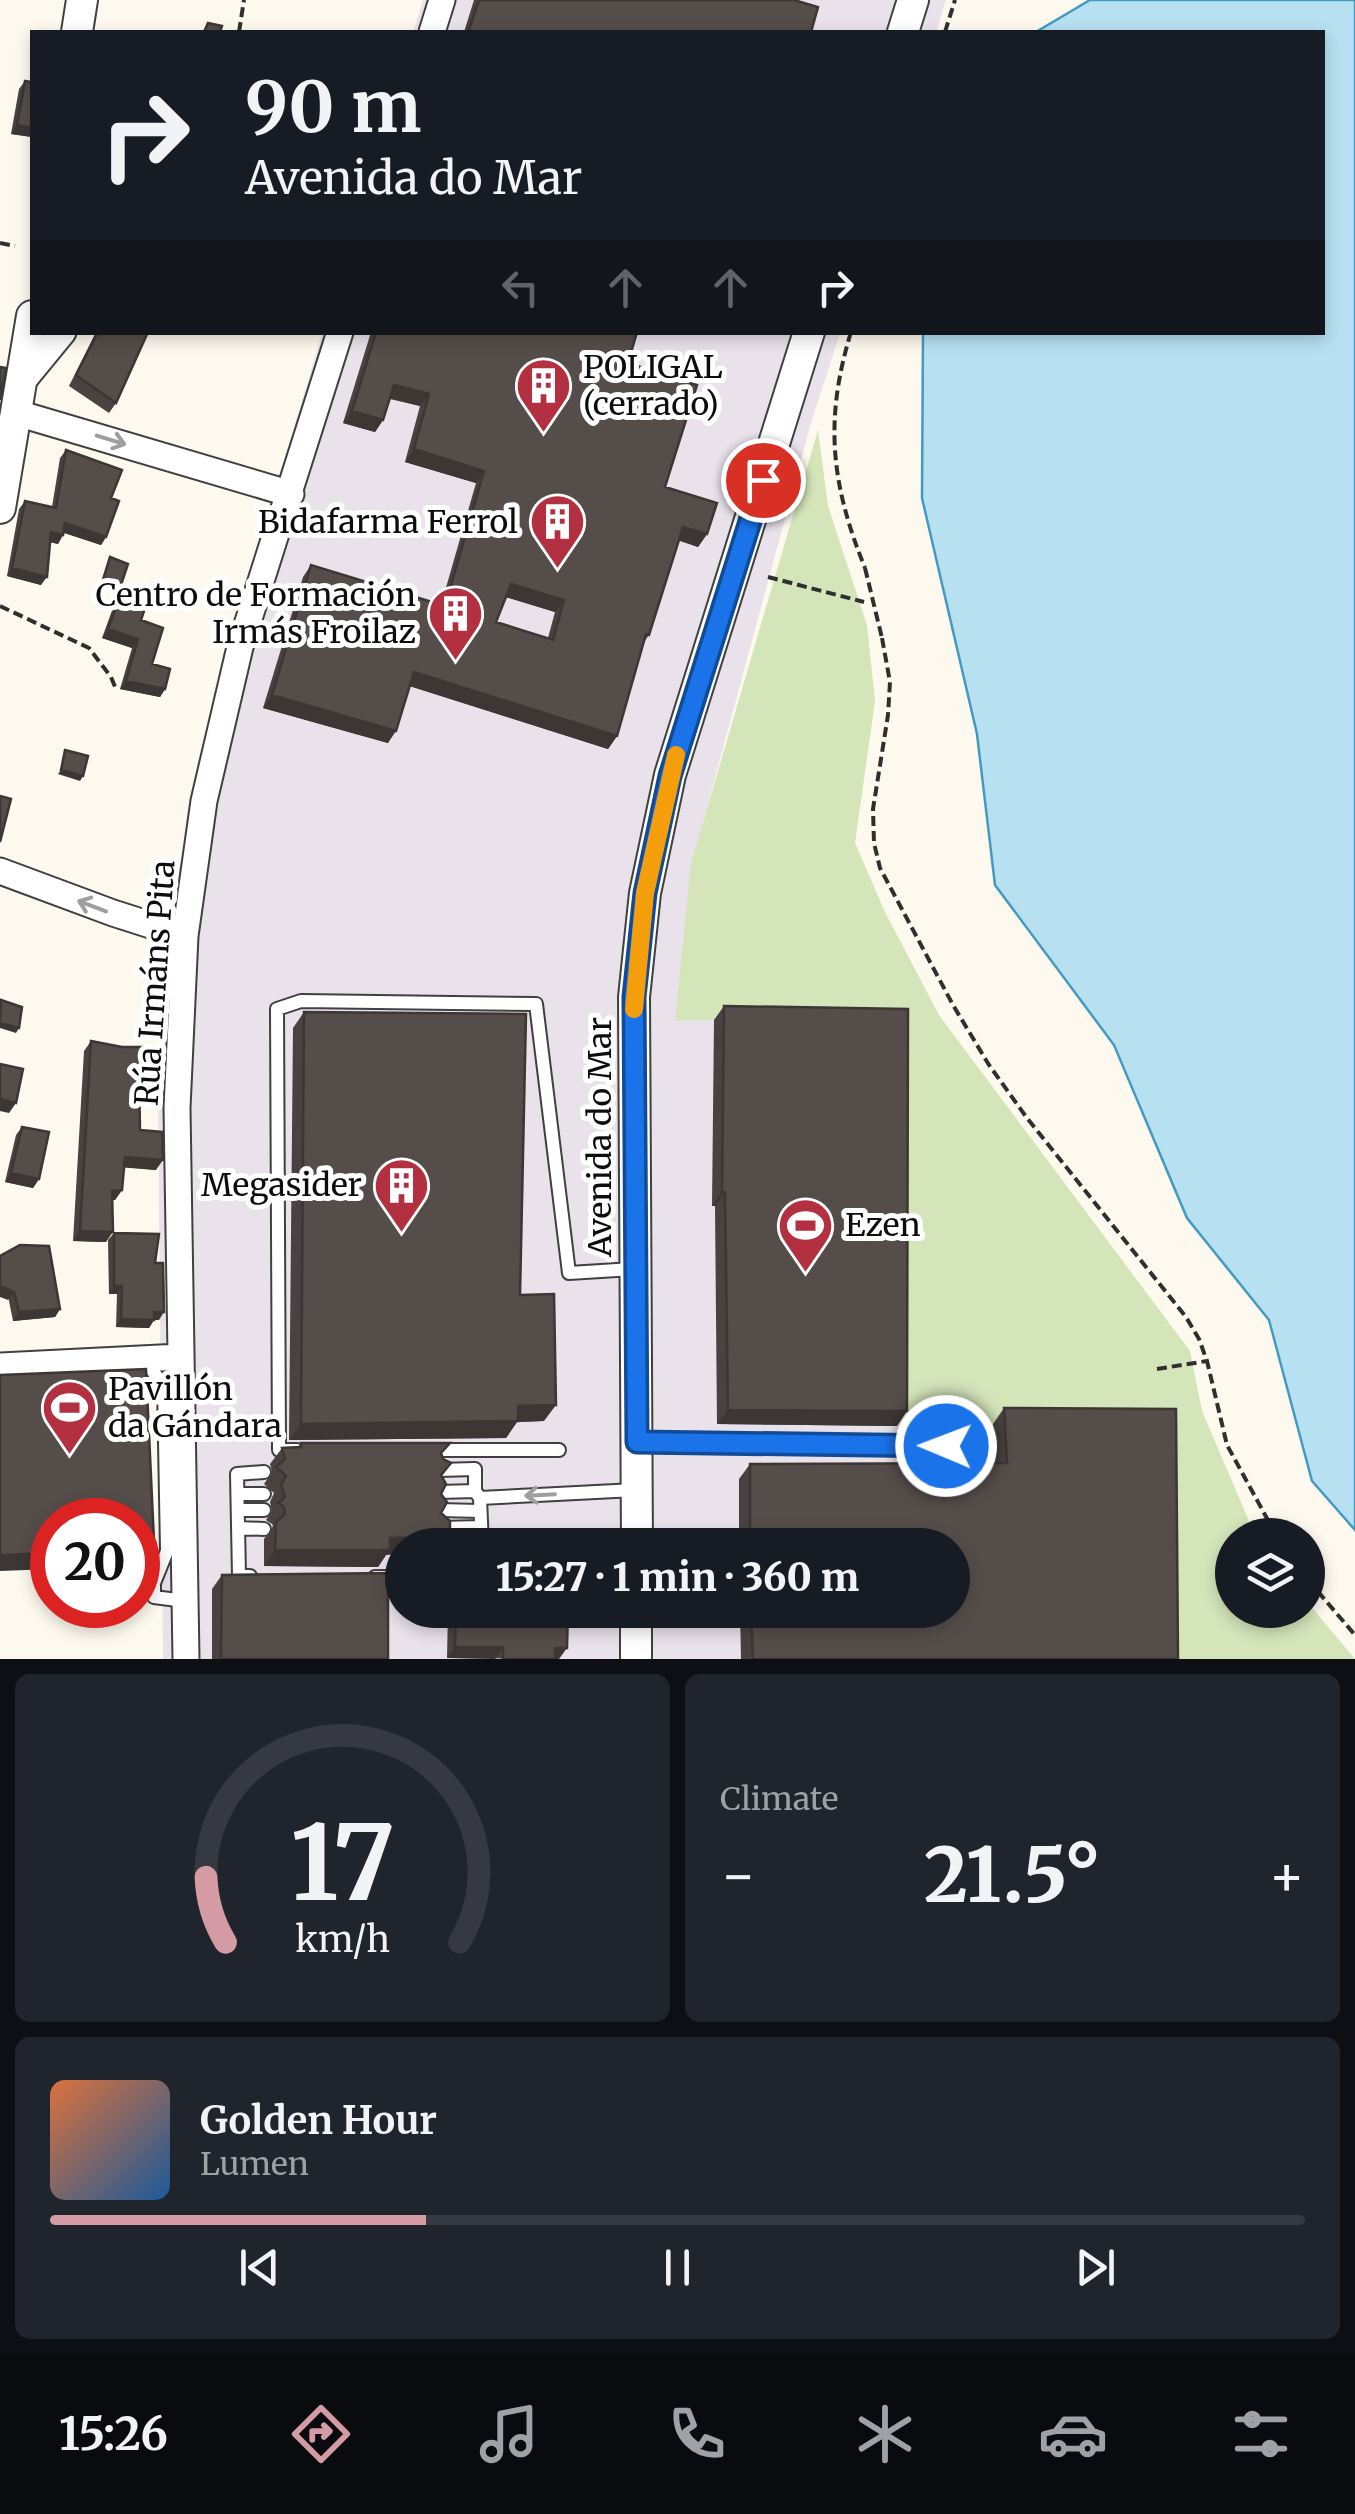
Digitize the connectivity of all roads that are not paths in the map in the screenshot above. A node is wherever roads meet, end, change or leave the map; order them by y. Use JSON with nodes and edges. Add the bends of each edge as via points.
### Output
{"nodes":[{"id":1,"x":82,"y":0,"type":"edge"},
{"id":2,"x":442,"y":0,"type":"edge"},
{"id":3,"x":913,"y":0,"type":"edge"},
{"id":4,"x":77,"y":30,"type":"edge"},
{"id":5,"x":433,"y":30,"type":"edge"},
{"id":6,"x":904,"y":30,"type":"edge"},
{"id":7,"x":30,"y":329,"type":"edge"},
{"id":8,"x":61,"y":335,"type":"edge"},
{"id":9,"x":339,"y":335,"type":"edge"},
{"id":10,"x":808,"y":335,"type":"edge"},
{"id":11,"x":22,"y":382,"type":"junction"},
{"id":12,"x":17,"y":413,"type":"junction"},
{"id":13,"x":291,"y":494,"type":"junction"},
{"id":14,"x":0,"y":508,"type":"edge"},
{"id":15,"x":0,"y":871,"type":"edge"},
{"id":16,"x":184,"y":936,"type":"junction"},
{"id":17,"x":636,"y":1269,"type":"junction"},
{"id":18,"x":180,"y":1357,"type":"junction"},
{"id":19,"x":144,"y":1359,"type":"junction"},
{"id":20,"x":0,"y":1366,"type":"edge"},
{"id":21,"x":637,"y":1442,"type":"junction"},
{"id":22,"x":985,"y":1446,"type":"dead end"},
{"id":23,"x":316,"y":1450,"type":"edge"},
{"id":24,"x":410,"y":1450,"type":"edge"},
{"id":25,"x":559,"y":1450,"type":"dead end"},
{"id":26,"x":440,"y":1470,"type":"edge"},
{"id":27,"x":264,"y":1472,"type":"dead end"},
{"id":28,"x":637,"y":1490,"type":"junction"},
{"id":29,"x":439,"y":1492,"type":"edge"},
{"id":30,"x":238,"y":1494,"type":"junction"},
{"id":31,"x":264,"y":1494,"type":"dead end"},
{"id":32,"x":478,"y":1500,"type":"junction"},
{"id":33,"x":238,"y":1510,"type":"junction"},
{"id":34,"x":264,"y":1510,"type":"dead end"},
{"id":35,"x":439,"y":1510,"type":"edge"},
{"id":36,"x":480,"y":1527,"type":"joint"},
{"id":37,"x":238,"y":1528,"type":"junction"},
{"id":38,"x":438,"y":1528,"type":"edge"},
{"id":39,"x":638,"y":1528,"type":"edge"},
{"id":40,"x":264,"y":1529,"type":"dead end"},
{"id":41,"x":257,"y":1576,"type":"edge"},
{"id":42,"x":366,"y":1577,"type":"edge"},
{"id":43,"x":385,"y":1577,"type":"edge"},
{"id":44,"x":185,"y":1601,"type":"junction"},
{"id":45,"x":636,"y":1628,"type":"edge"},
{"id":46,"x":186,"y":1659,"type":"edge"},
{"id":47,"x":636,"y":1659,"type":"edge"}],
"edges":[{"from":1,"to":4,"type":"street"},
{"from":2,"to":5,"type":"street"},
{"from":3,"to":6,"type":"street"},
{"from":7,"to":11,"type":"street"},
{"from":8,"to":11,"type":"street"},
{"from":9,"to":13,"type":"street","name":"Rúa Irmáns Pita"},
{"from":10,"to":17,"type":"street","name":"Avenida do Mar","via":[[670,776],[645,893],[634,997]]},
{"from":11,"to":12,"type":"street"},
{"from":12,"to":13,"type":"street","one_way":true},
{"from":12,"to":14,"type":"street"},
{"from":13,"to":16,"type":"street","name":"Rúa Irmáns Pita","via":[[240,647],[204,801]]},
{"from":16,"to":15,"type":"street","one_way":true},
{"from":16,"to":18,"type":"street","name":"Rúa Irmáns Pita","via":[[176,1108]]},
{"from":17,"to":21,"type":"street","name":"Avenida do Mar"},
{"from":17,"to":23,"type":"lane","via":[[568,1273],[536,1004],[301,1001],[277,1009],[278,1450]]},
{"from":18,"to":19,"type":"street"},
{"from":18,"to":44,"type":"street","name":"Rúa Irmáns Pita"},
{"from":19,"to":20,"type":"street"},
{"from":19,"to":44,"type":"lane","via":[[164,1386],[167,1551],[154,1596]]},
{"from":21,"to":22,"type":"lane"},
{"from":21,"to":28,"type":"street","name":"Avenida do Mar"},
{"from":24,"to":25,"type":"lane"},
{"from":26,"to":32,"type":"lane","via":[[475,1469]]},
{"from":27,"to":30,"type":"lane","via":[[238,1474]]},
{"from":28,"to":32,"type":"lane","one_way":true},
{"from":28,"to":39,"type":"street","name":"Avenida do Mar"},
{"from":29,"to":32,"type":"lane"},
{"from":30,"to":31,"type":"lane"},
{"from":30,"to":33,"type":"lane"},
{"from":32,"to":35,"type":"lane"},
{"from":32,"to":36,"type":"lane"},
{"from":33,"to":34,"type":"lane"},
{"from":33,"to":37,"type":"lane"},
{"from":36,"to":38,"type":"lane"},
{"from":37,"to":40,"type":"lane"},
{"from":37,"to":41,"type":"lane","via":[[239,1576]]},
{"from":42,"to":43,"type":"lane"},
{"from":44,"to":46,"type":"street","name":"Rúa Irmáns Pita"},
{"from":45,"to":47,"type":"street"}]}
